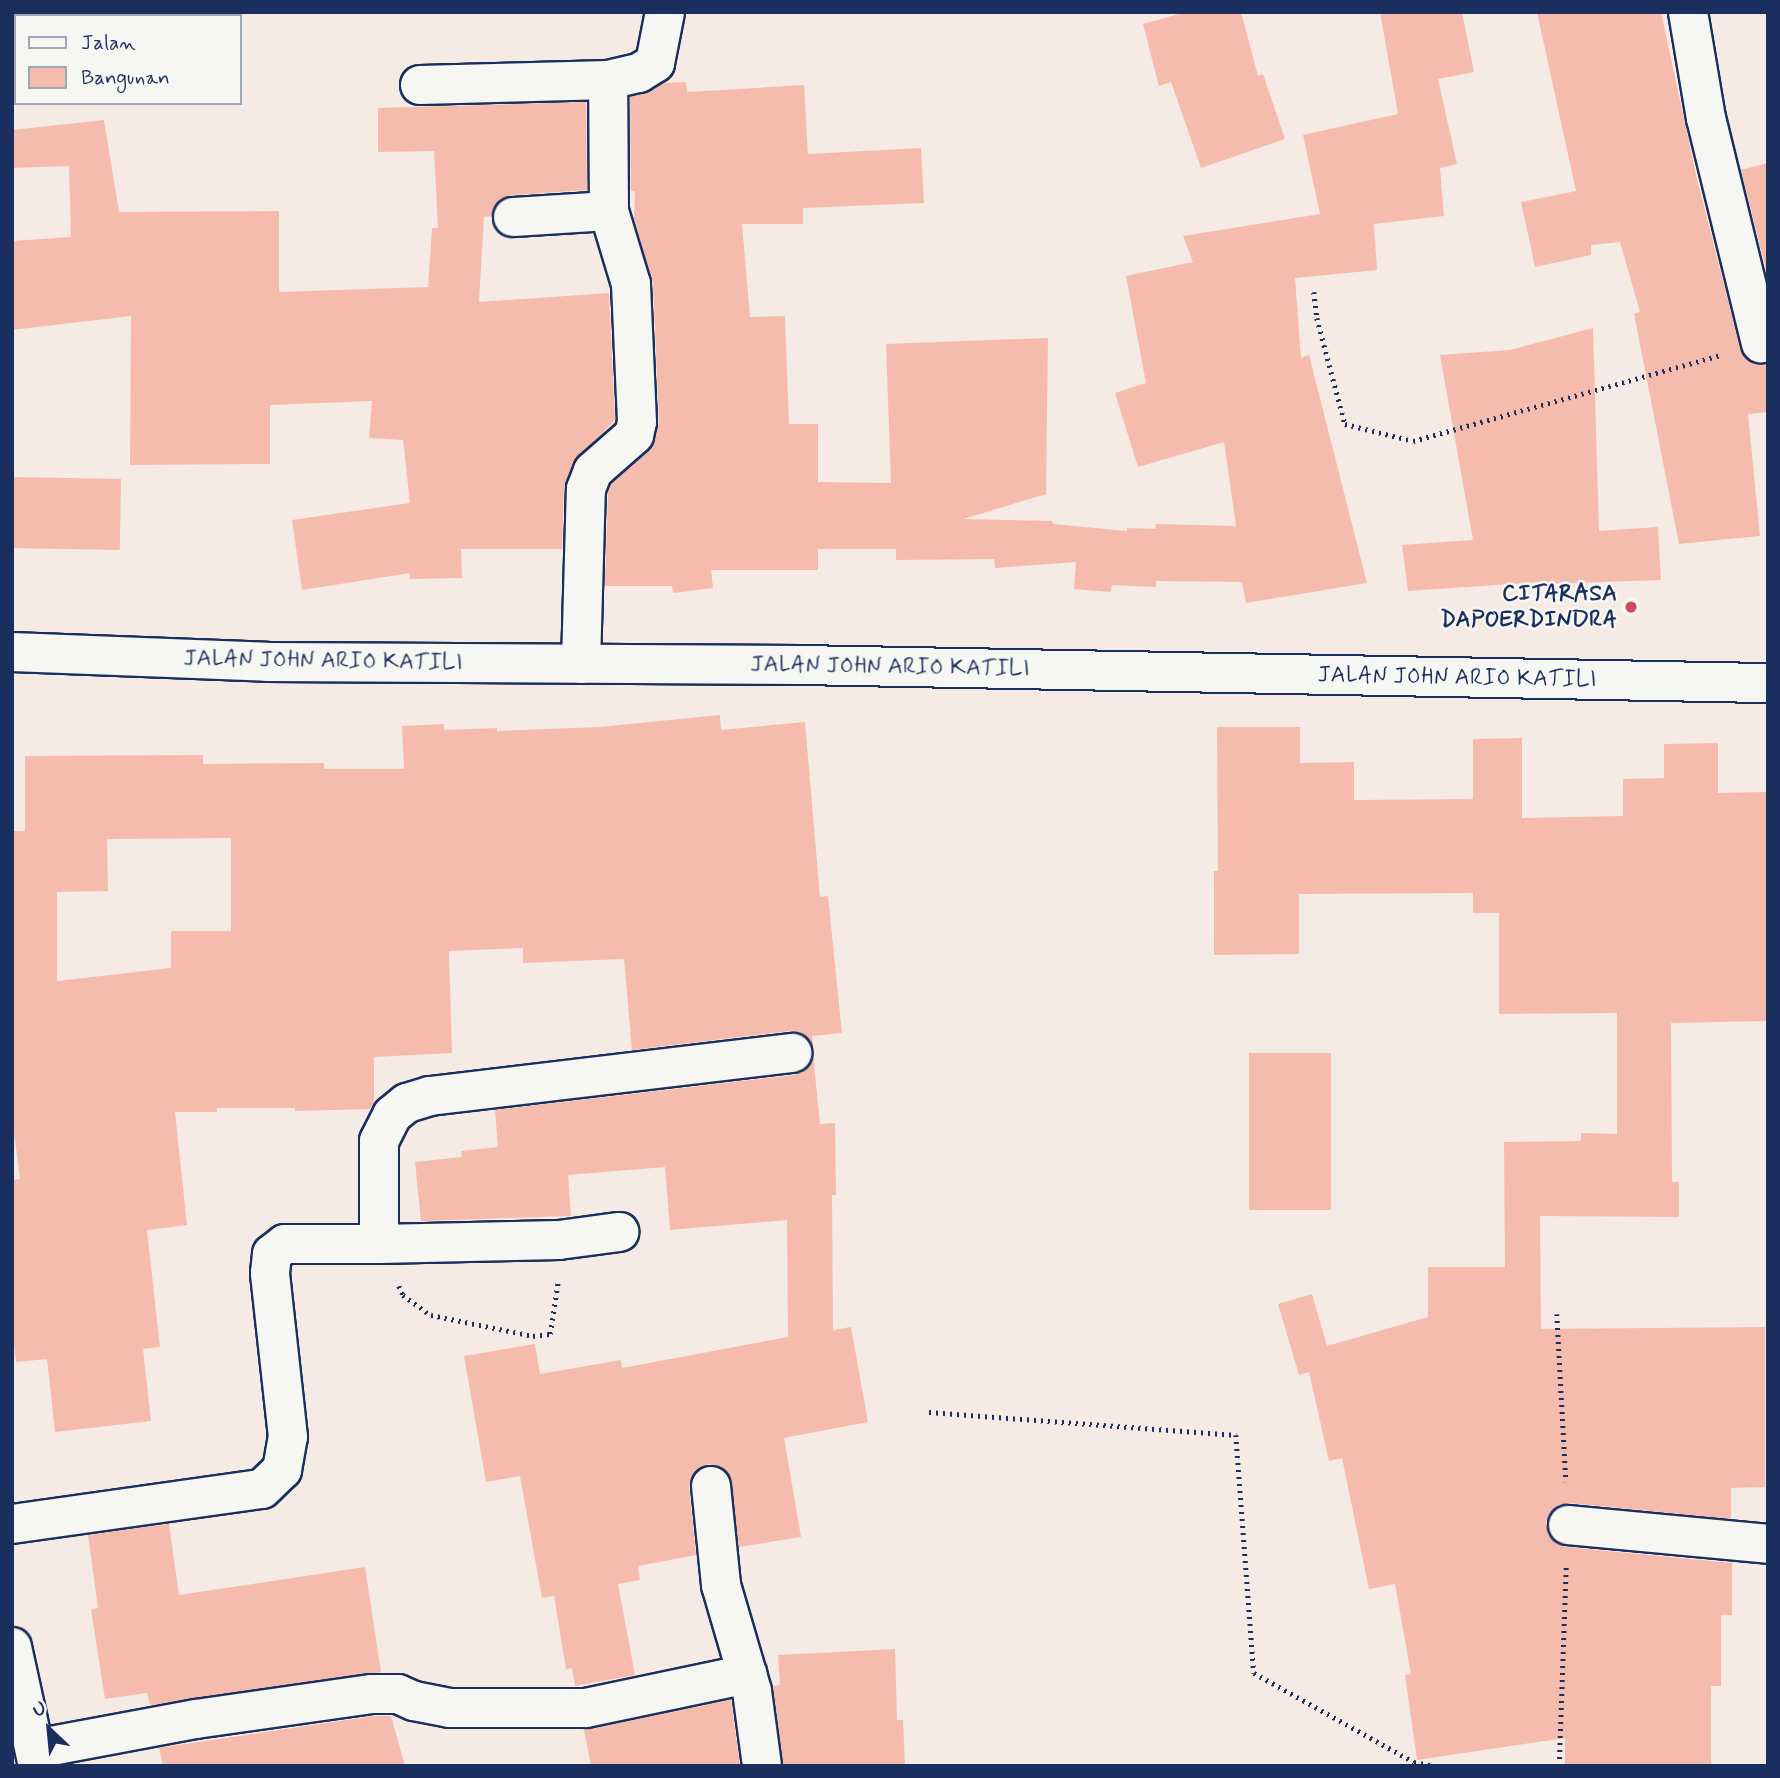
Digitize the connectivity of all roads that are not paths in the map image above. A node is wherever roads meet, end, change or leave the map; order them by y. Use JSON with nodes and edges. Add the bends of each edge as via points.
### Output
{"nodes":[{"id":1,"x":665,"y":12,"type":"edge"},
{"id":2,"x":1688,"y":12,"type":"edge"},
{"id":3,"x":608,"y":80,"type":"junction"},
{"id":4,"x":420,"y":85,"type":"dead end"},
{"id":5,"x":609,"y":211,"type":"junction"},
{"id":6,"x":513,"y":217,"type":"dead end"},
{"id":7,"x":1762,"y":343,"type":"road end"},
{"id":8,"x":12,"y":652,"type":"edge"},
{"id":9,"x":581,"y":664,"type":"junction"},
{"id":10,"x":1768,"y":684,"type":"edge"},
{"id":11,"x":792,"y":1053,"type":"dead end"},
{"id":12,"x":619,"y":1232,"type":"dead end"},
{"id":13,"x":379,"y":1244,"type":"junction"},
{"id":14,"x":711,"y":1486,"type":"dead end"},
{"id":15,"x":12,"y":1524,"type":"edge"},
{"id":16,"x":1568,"y":1525,"type":"dead end"},
{"id":17,"x":1768,"y":1544,"type":"edge"},
{"id":18,"x":12,"y":1647,"type":"edge"},
{"id":19,"x":747,"y":1674,"type":"junction"},
{"id":20,"x":37,"y":1757,"type":"edge"},
{"id":21,"x":762,"y":1766,"type":"edge"}],
"edges":[{"from":1,"to":3,"type":"street","via":[[654,63],[639,73]]},
{"from":2,"to":7,"type":"street","via":[[1706,118]]},
{"from":3,"to":4,"type":"street"},
{"from":3,"to":5,"type":"street"},
{"from":5,"to":6,"type":"street"},
{"from":5,"to":9,"type":"street","via":[[631,284],[637,422],[634,435],[588,478]]},
{"from":8,"to":9,"type":"street","name":"JALAN JOHN ARIO KATILI","via":[[267,662]]},
{"from":9,"to":10,"type":"street","name":"JALAN JOHN ARIO KATILI"},
{"from":11,"to":13,"type":"street","via":[[407,1102],[392,1115],[379,1141]]},
{"from":12,"to":13,"type":"street","via":[[559,1240]]},
{"from":13,"to":15,"type":"street","via":[[285,1244],[272,1254],[270,1273],[288,1437],[282,1470],[261,1489]]},
{"from":14,"to":19,"type":"street","via":[[721,1585]]},
{"from":16,"to":17,"type":"street"},
{"from":18,"to":20,"type":"street"},
{"from":19,"to":20,"type":"street","via":[[586,1708],[449,1708],[398,1694],[372,1694],[196,1719]]},
{"from":19,"to":21,"type":"street"}]}
